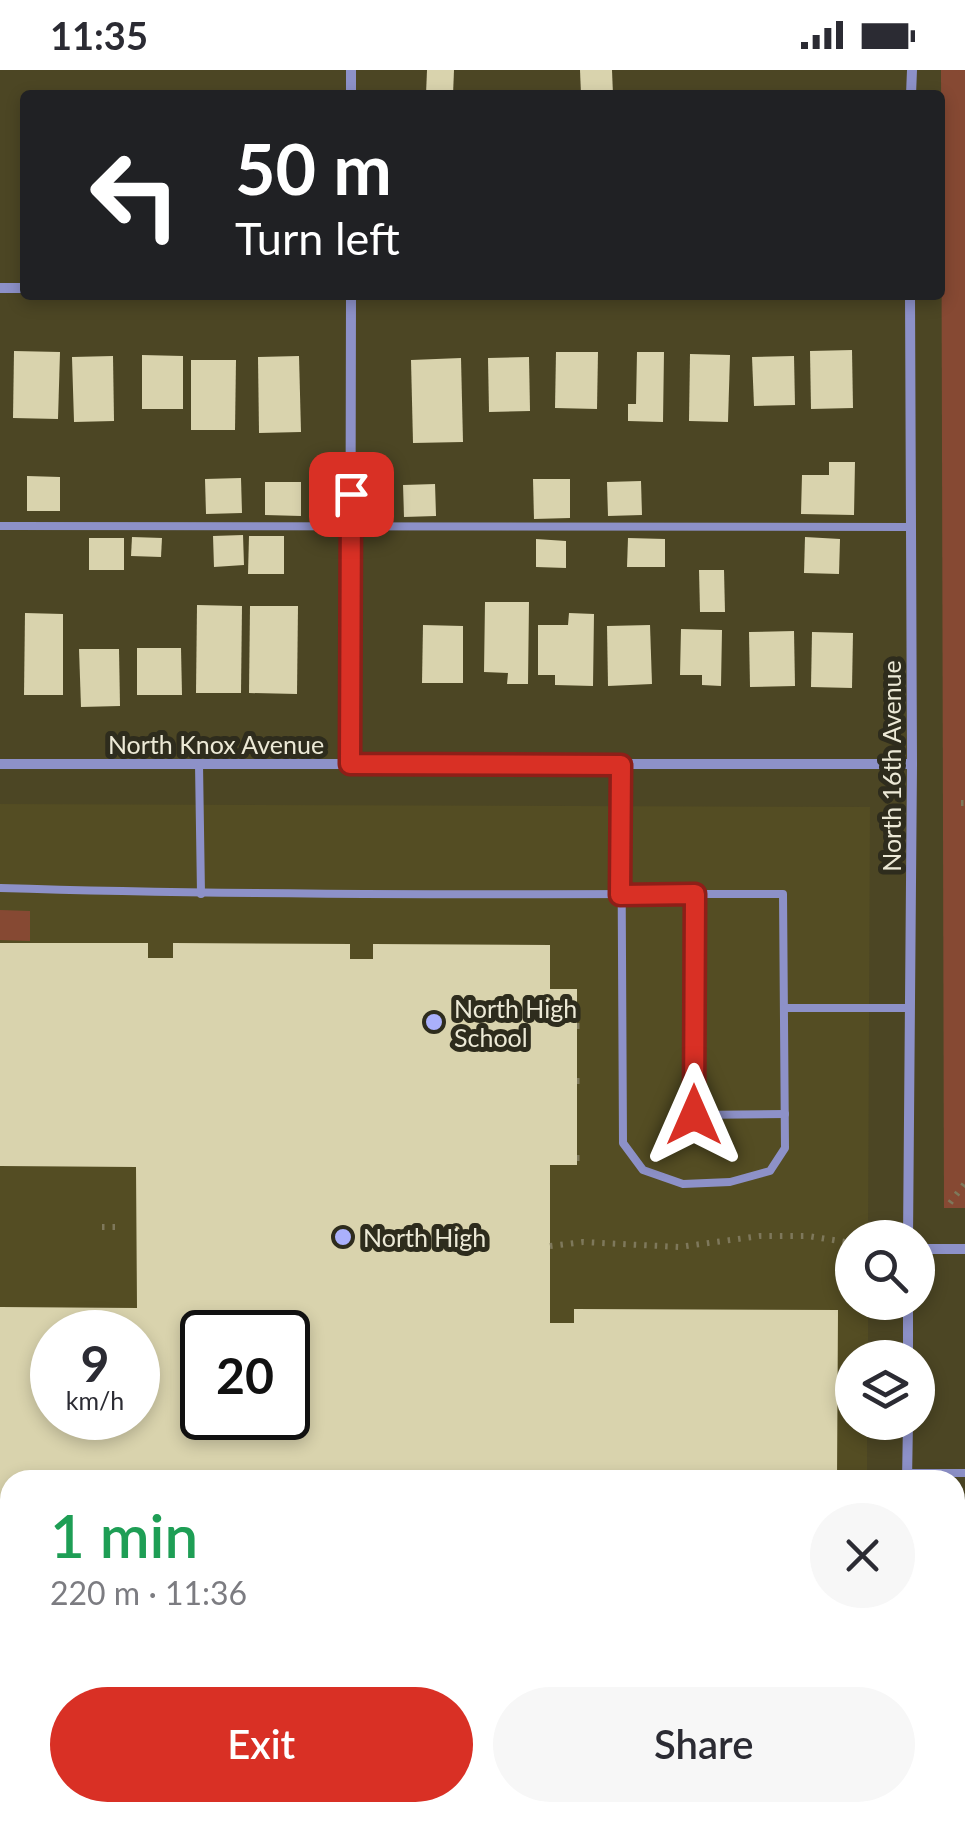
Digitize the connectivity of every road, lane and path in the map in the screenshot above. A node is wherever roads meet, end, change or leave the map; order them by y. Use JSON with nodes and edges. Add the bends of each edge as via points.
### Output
{"nodes":[{"id":1,"x":351,"y":300,"type":"edge"},
{"id":2,"x":910,"y":300,"type":"edge"},
{"id":3,"x":0,"y":526,"type":"edge"},
{"id":4,"x":911,"y":526,"type":"junction"},
{"id":5,"x":351,"y":527,"type":"junction"},
{"id":6,"x":0,"y":764,"type":"edge"},
{"id":7,"x":199,"y":764,"type":"junction"},
{"id":8,"x":350,"y":764,"type":"junction"},
{"id":9,"x":912,"y":764,"type":"junction"},
{"id":10,"x":621,"y":765,"type":"junction"},
{"id":11,"x":0,"y":888,"type":"edge"},
{"id":12,"x":202,"y":894,"type":"junction"},
{"id":13,"x":695,"y":894,"type":"junction"},
{"id":14,"x":620,"y":895,"type":"junction"},
{"id":15,"x":785,"y":1008,"type":"junction"},
{"id":16,"x":910,"y":1008,"type":"junction"},
{"id":17,"x":785,"y":1114,"type":"junction"},
{"id":18,"x":965,"y":1183,"type":"edge"},
{"id":19,"x":950,"y":1203,"type":"dead end"},
{"id":20,"x":908,"y":1220,"type":"edge"},
{"id":21,"x":102,"y":1227,"type":"dead end"},
{"id":22,"x":122,"y":1227,"type":"dead end"},
{"id":23,"x":835,"y":1240,"type":"edge"},
{"id":24,"x":550,"y":1246,"type":"dead end"},
{"id":25,"x":935,"y":1249,"type":"edge"},
{"id":26,"x":965,"y":1249,"type":"edge"},
{"id":27,"x":908,"y":1440,"type":"edge"},
{"id":28,"x":908,"y":1470,"type":"edge"}],
"edges":[{"from":1,"to":5,"type":"street"},
{"from":2,"to":4,"type":"street","name":"North 16th Avenue"},
{"from":3,"to":5,"type":"lane"},
{"from":4,"to":5,"type":"lane"},
{"from":4,"to":9,"type":"street","name":"North 16th Avenue"},
{"from":5,"to":8,"type":"street"},
{"from":6,"to":7,"type":"street","name":"North Knox Avenue"},
{"from":7,"to":8,"type":"street","name":"North Knox Avenue"},
{"from":7,"to":12,"type":"lane"},
{"from":8,"to":10,"type":"street","name":"North Knox Avenue"},
{"from":9,"to":10,"type":"street","name":"North Knox Avenue"},
{"from":9,"to":16,"type":"street","name":"North 16th Avenue"},
{"from":10,"to":14,"type":"lane"},
{"from":11,"to":12,"type":"lane"},
{"from":12,"to":14,"type":"lane"},
{"from":13,"to":14,"type":"lane"},
{"from":13,"to":15,"type":"lane","via":[[782,894]]},
{"from":13,"to":17,"type":"lane","via":[[694,1115]]},
{"from":14,"to":17,"type":"lane","via":[[623,1143],[643,1170],[683,1184],[770,1171],[785,1148]]},
{"from":15,"to":16,"type":"lane"},
{"from":15,"to":17,"type":"lane"},
{"from":16,"to":20,"type":"street","name":"North 16th Avenue"},
{"from":18,"to":19,"type":"path"},
{"from":21,"to":22,"type":"path"},
{"from":23,"to":24,"type":"path","via":[[760,1236],[679,1247]]},
{"from":25,"to":26,"type":"street"},
{"from":27,"to":28,"type":"street"}]}
